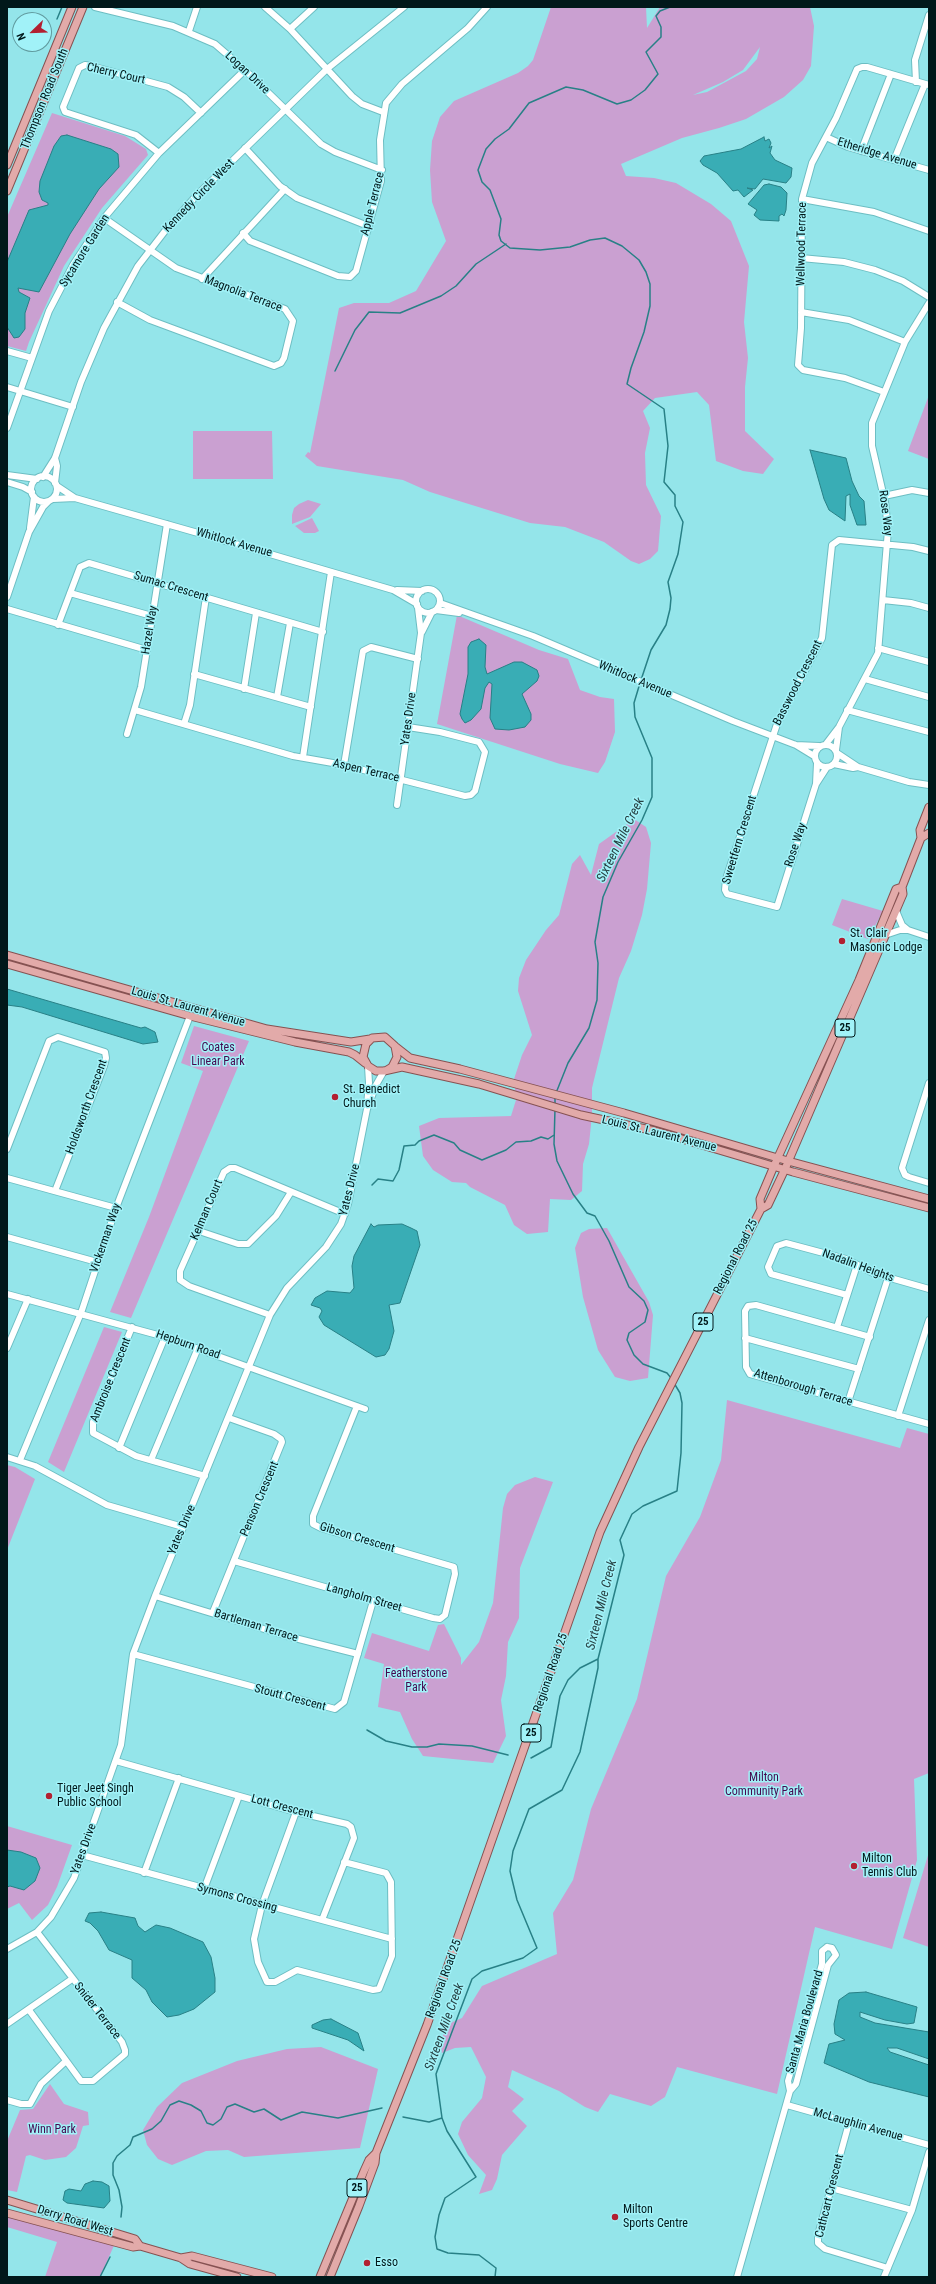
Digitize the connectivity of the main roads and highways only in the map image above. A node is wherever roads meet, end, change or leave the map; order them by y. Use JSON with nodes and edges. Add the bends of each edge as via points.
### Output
{"nodes":[{"id":1,"x":72,"y":7,"type":"edge"},
{"id":2,"x":83,"y":7,"type":"edge"},
{"id":3,"x":7,"y":165,"type":"edge"},
{"id":4,"x":7,"y":191,"type":"edge"},
{"id":5,"x":929,"y":807,"type":"edge"},
{"id":6,"x":929,"y":833,"type":"edge"},
{"id":7,"x":921,"y":838,"type":"junction"},
{"id":8,"x":902,"y":886,"type":"junction"},
{"id":9,"x":7,"y":955,"type":"edge"},
{"id":10,"x":7,"y":964,"type":"edge"},
{"id":11,"x":372,"y":1038,"type":"junction"},
{"id":12,"x":395,"y":1046,"type":"junction"},
{"id":13,"x":367,"y":1066,"type":"junction"},
{"id":14,"x":386,"y":1070,"type":"junction"},
{"id":15,"x":778,"y":1158,"type":"junction"},
{"id":16,"x":788,"y":1161,"type":"junction"},
{"id":17,"x":774,"y":1166,"type":"junction"},
{"id":18,"x":785,"y":1169,"type":"junction"},
{"id":19,"x":929,"y":1199,"type":"edge"},
{"id":20,"x":929,"y":1208,"type":"edge"},
{"id":21,"x":760,"y":1209,"type":"junction"},
{"id":22,"x":376,"y":2153,"type":"junction"},
{"id":23,"x":7,"y":2200,"type":"edge"},
{"id":24,"x":7,"y":2213,"type":"edge"},
{"id":25,"x":140,"y":2246,"type":"junction"},
{"id":26,"x":181,"y":2258,"type":"junction"},
{"id":27,"x":237,"y":2277,"type":"edge"},
{"id":28,"x":272,"y":2277,"type":"edge"},
{"id":29,"x":320,"y":2277,"type":"edge"},
{"id":30,"x":330,"y":2277,"type":"edge"}],
"edges":[{"from":1,"to":3,"type":"main road","name":"Thompson Road South"},
{"from":2,"to":4,"type":"main road","name":"Thompson Road South"},
{"from":5,"to":7,"type":"main road","name":"Regional Road 25","number":"25","via":[[920,830]]},
{"from":6,"to":7,"type":"main road"},
{"from":7,"to":8,"type":"main road","name":"Regional Road 25","number":"25"},
{"from":8,"to":15,"type":"main road","name":"Regional Road 25","number":"25","via":[[896,889],[859,980]]},
{"from":8,"to":16,"type":"main road","name":"Regional Road 25","number":"25","via":[[903,894],[896,911]]},
{"from":9,"to":11,"type":"main road","name":"Louis St. Laurent Avenue","via":[[267,1029],[351,1042]]},
{"from":10,"to":13,"type":"main road","name":"Louis St. Laurent Avenue","via":[[190,1016],[295,1042],[349,1052],[359,1057]]},
{"from":11,"to":12,"type":"main road","via":[[385,1037]]},
{"from":11,"to":13,"type":"main road","via":[[363,1052]]},
{"from":12,"to":14,"type":"main road","via":[[397,1057],[392,1067]]},
{"from":12,"to":15,"type":"main road","name":"Louis St. Laurent Avenue","via":[[410,1058],[624,1113]]},
{"from":13,"to":14,"type":"main road","via":[[376,1071]]},
{"from":14,"to":17,"type":"main road","name":"Louis St. Laurent Avenue","via":[[402,1067],[478,1084]]},
{"from":15,"to":16,"type":"main road","name":"Louis St. Laurent Avenue"},
{"from":15,"to":17,"type":"main road","name":"Regional Road 25","number":"25"},
{"from":16,"to":18,"type":"main road","name":"Regional Road 25","number":"25"},
{"from":16,"to":19,"type":"main road","name":"Louis St. Laurent Avenue"},
{"from":17,"to":18,"type":"main road","name":"Louis St. Laurent Avenue"},
{"from":17,"to":21,"type":"main road","name":"Regional Road 25","number":"25","via":[[760,1199]]},
{"from":18,"to":20,"type":"main road","name":"Louis St. Laurent Avenue"},
{"from":18,"to":21,"type":"main road","name":"Regional Road 25","number":"25","via":[[768,1205]]},
{"from":21,"to":22,"type":"main road","name":"Regional Road 25","number":"25","via":[[667,1392],[600,1532],[427,2025]]},
{"from":22,"to":29,"type":"main road","name":"Regional Road 25","number":"25","via":[[369,2160]]},
{"from":22,"to":30,"type":"main road","name":"Regional Road 25","number":"25","via":[[362,2200]]},
{"from":23,"to":25,"type":"main road","name":"Derry Road West","via":[[135,2239]]},
{"from":24,"to":25,"type":"main road","name":"Derry Road West","via":[[133,2247]]},
{"from":25,"to":26,"type":"main road","name":"Derry Road West"},
{"from":26,"to":27,"type":"main road","name":"Derry Road West","via":[[190,2264]]},
{"from":26,"to":28,"type":"main road","name":"Derry Road West","via":[[192,2256]]}]}
